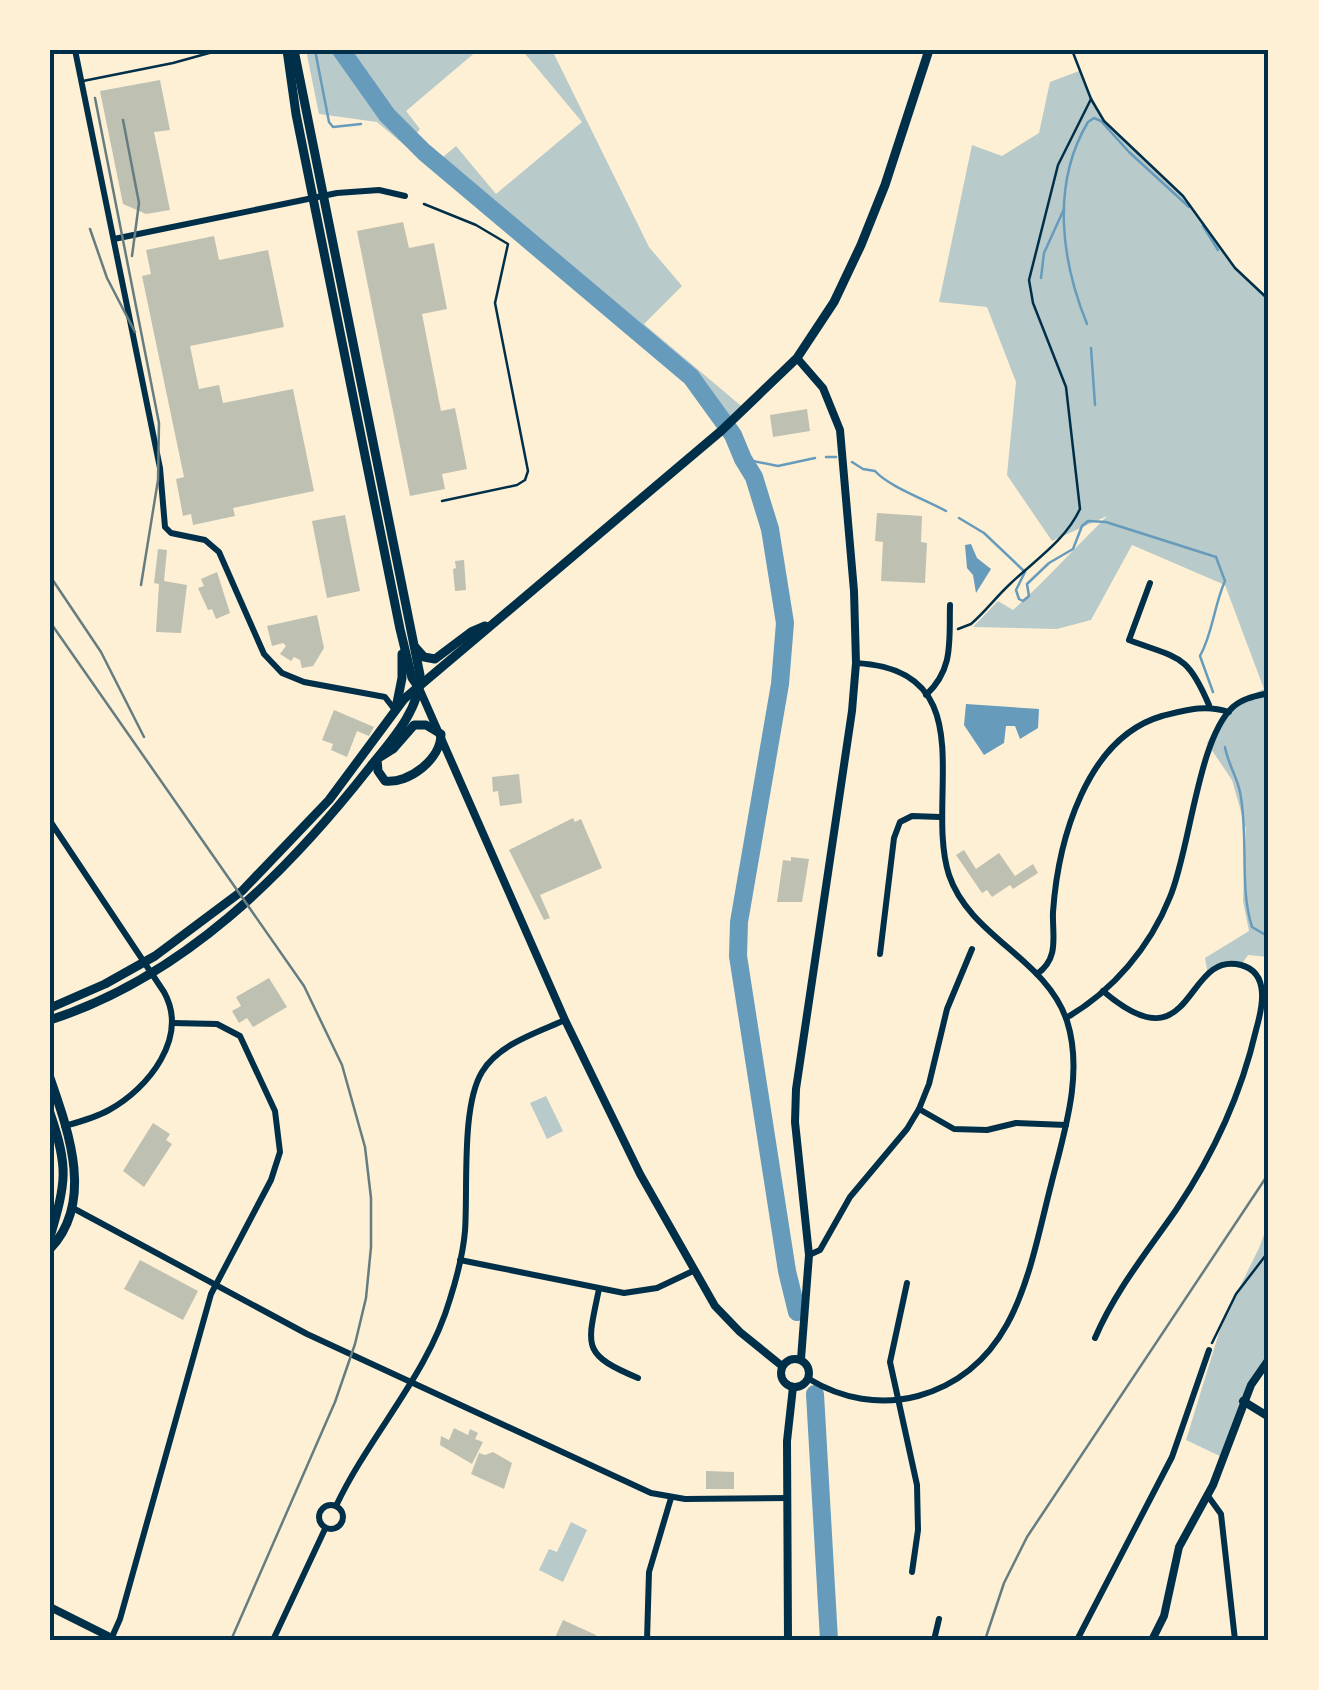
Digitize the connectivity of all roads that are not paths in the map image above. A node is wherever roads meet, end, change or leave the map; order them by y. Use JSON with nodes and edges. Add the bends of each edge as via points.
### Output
{"nodes":[{"id":1,"x":76,"y":50,"type":"edge"},
{"id":2,"x":184,"y":50,"type":"edge"},
{"id":3,"x":220,"y":50,"type":"edge"},
{"id":4,"x":291,"y":50,"type":"edge"},
{"id":5,"x":929,"y":50,"type":"edge"},
{"id":6,"x":185,"y":58,"type":"junction"},
{"id":7,"x":82,"y":82,"type":"junction"},
{"id":8,"x":324,"y":196,"type":"junction"},
{"id":9,"x":405,"y":196,"type":"dead end"},
{"id":10,"x":313,"y":198,"type":"junction"},
{"id":11,"x":424,"y":204,"type":"dead end"},
{"id":12,"x":114,"y":239,"type":"junction"},
{"id":13,"x":796,"y":358,"type":"junction"},
{"id":14,"x":442,"y":501,"type":"dead end"},
{"id":15,"x":1150,"y":583,"type":"dead end"},
{"id":16,"x":950,"y":605,"type":"dead end"},
{"id":17,"x":492,"y":624,"type":"junction"},
{"id":18,"x":400,"y":629,"type":"junction"},
{"id":19,"x":414,"y":646,"type":"junction"},
{"id":20,"x":856,"y":663,"type":"junction"},
{"id":21,"x":419,"y":688,"type":"junction"},
{"id":22,"x":1269,"y":693,"type":"edge"},
{"id":23,"x":926,"y":695,"type":"junction"},
{"id":24,"x":1209,"y":705,"type":"junction"},
{"id":25,"x":395,"y":710,"type":"junction"},
{"id":26,"x":1229,"y":712,"type":"junction"},
{"id":27,"x":440,"y":734,"type":"junction"},
{"id":28,"x":377,"y":758,"type":"junction"},
{"id":29,"x":940,"y":817,"type":"junction"},
{"id":30,"x":50,"y":820,"type":"edge"},
{"id":31,"x":972,"y":948,"type":"dead end"},
{"id":32,"x":880,"y":954,"type":"dead end"},
{"id":33,"x":1037,"y":974,"type":"junction"},
{"id":34,"x":1103,"y":991,"type":"junction"},
{"id":35,"x":50,"y":1008,"type":"edge"},
{"id":36,"x":70,"y":1014,"type":"junction"},
{"id":37,"x":1066,"y":1018,"type":"junction"},
{"id":38,"x":50,"y":1020,"type":"edge"},
{"id":39,"x":564,"y":1020,"type":"junction"},
{"id":40,"x":173,"y":1024,"type":"junction"},
{"id":41,"x":50,"y":1030,"type":"edge"},
{"id":42,"x":50,"y":1078,"type":"edge"},
{"id":43,"x":919,"y":1109,"type":"junction"},
{"id":44,"x":50,"y":1113,"type":"edge"},
{"id":45,"x":1066,"y":1125,"type":"junction"},
{"id":46,"x":61,"y":1127,"type":"junction"},
{"id":47,"x":60,"y":1204,"type":"edge"},
{"id":48,"x":50,"y":1238,"type":"edge"},
{"id":49,"x":50,"y":1248,"type":"edge"},
{"id":50,"x":809,"y":1255,"type":"junction"},
{"id":51,"x":460,"y":1260,"type":"junction"},
{"id":52,"x":693,"y":1271,"type":"junction"},
{"id":53,"x":907,"y":1282,"type":"dead end"},
{"id":54,"x":216,"y":1284,"type":"junction"},
{"id":55,"x":599,"y":1290,"type":"junction"},
{"id":56,"x":1095,"y":1338,"type":"dead end"},
{"id":57,"x":1209,"y":1350,"type":"road end"},
{"id":58,"x":802,"y":1359,"type":"junction"},
{"id":59,"x":1269,"y":1359,"type":"edge"},
{"id":60,"x":782,"y":1366,"type":"junction"},
{"id":61,"x":638,"y":1378,"type":"dead end"},
{"id":62,"x":809,"y":1379,"type":"junction"},
{"id":63,"x":412,"y":1382,"type":"junction"},
{"id":64,"x":793,"y":1387,"type":"junction"},
{"id":65,"x":898,"y":1400,"type":"junction"},
{"id":66,"x":1244,"y":1401,"type":"junction"},
{"id":67,"x":1269,"y":1417,"type":"edge"},
{"id":68,"x":1208,"y":1496,"type":"junction"},
{"id":69,"x":671,"y":1498,"type":"junction"},
{"id":70,"x":787,"y":1498,"type":"junction"},
{"id":71,"x":336,"y":1506,"type":"junction"},
{"id":72,"x":326,"y":1528,"type":"junction"},
{"id":73,"x":912,"y":1572,"type":"dead end"},
{"id":74,"x":50,"y":1607,"type":"edge"},
{"id":75,"x":938,"y":1619,"type":"dead end"},
{"id":76,"x":114,"y":1638,"type":"edge"},
{"id":77,"x":273,"y":1640,"type":"edge"},
{"id":78,"x":647,"y":1640,"type":"edge"},
{"id":79,"x":788,"y":1640,"type":"edge"},
{"id":80,"x":934,"y":1640,"type":"edge"},
{"id":81,"x":1077,"y":1640,"type":"edge"},
{"id":82,"x":1152,"y":1640,"type":"edge"},
{"id":83,"x":1235,"y":1640,"type":"edge"}],
"edges":[{"from":1,"to":7,"type":"street"},
{"from":2,"to":6,"type":"lane"},
{"from":3,"to":6,"type":"lane"},
{"from":4,"to":8,"type":"main road"},
{"from":4,"to":10,"type":"main road"},
{"from":5,"to":13,"type":"main road","via":[[861,245],[834,302]]},
{"from":6,"to":7,"type":"lane"},
{"from":7,"to":12,"type":"street"},
{"from":8,"to":9,"type":"street","via":[[379,190]]},
{"from":8,"to":10,"type":"street"},
{"from":8,"to":19,"type":"main road"},
{"from":10,"to":12,"type":"street"},
{"from":10,"to":18,"type":"main road"},
{"from":11,"to":14,"type":"lane","via":[[508,244],[495,303],[528,471],[518,486]]},
{"from":12,"to":25,"type":"street","via":[[166,529],[204,540],[219,552],[264,654],[278,670],[304,682],[385,697]]},
{"from":13,"to":17,"type":"main road","via":[[722,432]]},
{"from":13,"to":20,"type":"street","via":[[822,388],[840,430]]},
{"from":15,"to":24,"type":"street","via":[[1129,640],[1182,660],[1194,670]]},
{"from":16,"to":23,"type":"street","via":[[944,676]]},
{"from":17,"to":19,"type":"main road","via":[[436,659]]},
{"from":17,"to":21,"type":"main road"},
{"from":18,"to":21,"type":"main road"},
{"from":18,"to":25,"type":"main road","via":[[402,678]]},
{"from":19,"to":21,"type":"main road"},
{"from":20,"to":23,"type":"street","via":[[895,670]]},
{"from":20,"to":50,"type":"street","via":[[796,1089]]},
{"from":21,"to":25,"type":"main road"},
{"from":21,"to":27,"type":"street"},
{"from":21,"to":28,"type":"main road"},
{"from":22,"to":26,"type":"street"},
{"from":23,"to":29,"type":"street","via":[[945,752]]},
{"from":24,"to":26,"type":"street"},
{"from":24,"to":33,"type":"street","via":[[1138,726],[1107,749],[1077,803],[1059,871],[1054,952]]},
{"from":25,"to":35,"type":"main road","via":[[329,800],[242,891],[154,956]]},
{"from":26,"to":34,"type":"street","via":[[1206,762],[1168,903],[1136,957]]},
{"from":27,"to":28,"type":"main road","via":[[414,725]]},
{"from":27,"to":28,"type":"main road","via":[[432,760],[396,781],[382,778]]},
{"from":27,"to":39,"type":"street"},
{"from":28,"to":36,"type":"main road","via":[[301,850],[224,922],[140,979]]},
{"from":29,"to":32,"type":"street","via":[[900,822]]},
{"from":29,"to":33,"type":"street","via":[[944,856],[959,894]]},
{"from":30,"to":40,"type":"street","via":[[155,978]]},
{"from":31,"to":43,"type":"street","via":[[946,1009]]},
{"from":33,"to":37,"type":"street"},
{"from":34,"to":37,"type":"street"},
{"from":34,"to":56,"type":"street","via":[[1132,1013],[1158,1019],[1176,1010],[1212,972],[1234,964],[1254,973],[1263,998],[1247,1067],[1216,1142]]},
{"from":36,"to":38,"type":"main road"},
{"from":36,"to":41,"type":"main road"},
{"from":37,"to":45,"type":"street","via":[[1074,1076]]},
{"from":39,"to":51,"type":"street","via":[[504,1050],[477,1082]]},
{"from":39,"to":52,"type":"street"},
{"from":40,"to":46,"type":"street","via":[[168,1046],[138,1088],[107,1112]]},
{"from":40,"to":54,"type":"street","via":[[212,1023],[237,1034],[278,1122],[276,1171]]},
{"from":42,"to":46,"type":"main road"},
{"from":43,"to":45,"type":"street","via":[[954,1129]]},
{"from":43,"to":50,"type":"street","via":[[850,1198],[820,1250]]},
{"from":44,"to":46,"type":"main road"},
{"from":45,"to":65,"type":"street","via":[[1031,1267],[1002,1334],[961,1377]]},
{"from":46,"to":47,"type":"main road","via":[[74,1166]]},
{"from":47,"to":48,"type":"main road"},
{"from":47,"to":49,"type":"main road","via":[[60,1238]]},
{"from":47,"to":54,"type":"street"},
{"from":48,"to":49,"type":"main road"},
{"from":50,"to":58,"type":"street"},
{"from":51,"to":55,"type":"street"},
{"from":51,"to":63,"type":"street","via":[[439,1329]]},
{"from":52,"to":55,"type":"street","via":[[649,1290]]},
{"from":52,"to":60,"type":"street","via":[[715,1306]]},
{"from":53,"to":65,"type":"street","via":[[890,1358]]},
{"from":54,"to":63,"type":"street"},
{"from":54,"to":76,"type":"street"},
{"from":55,"to":61,"type":"street","via":[[593,1350],[605,1364]]},
{"from":57,"to":81,"type":"street","via":[[1172,1457]]},
{"from":58,"to":60,"type":"street"},
{"from":58,"to":62,"type":"street"},
{"from":59,"to":66,"type":"street"},
{"from":60,"to":64,"type":"street","via":[[782,1379]]},
{"from":62,"to":64,"type":"street"},
{"from":62,"to":65,"type":"street","via":[[852,1398]]},
{"from":63,"to":69,"type":"street"},
{"from":63,"to":71,"type":"street"},
{"from":64,"to":70,"type":"street"},
{"from":65,"to":73,"type":"street","via":[[917,1485]]},
{"from":66,"to":67,"type":"street"},
{"from":66,"to":68,"type":"street"},
{"from":68,"to":82,"type":"street","via":[[1176,1555],[1164,1616]]},
{"from":68,"to":83,"type":"street","via":[[1221,1514]]},
{"from":69,"to":70,"type":"street"},
{"from":69,"to":78,"type":"street","via":[[649,1572]]},
{"from":70,"to":79,"type":"street"},
{"from":71,"to":72,"type":"street","via":[[342,1523]]},
{"from":71,"to":72,"type":"street","via":[[319,1513]]},
{"from":72,"to":77,"type":"street"},
{"from":74,"to":76,"type":"street"},
{"from":75,"to":80,"type":"street"}]}
